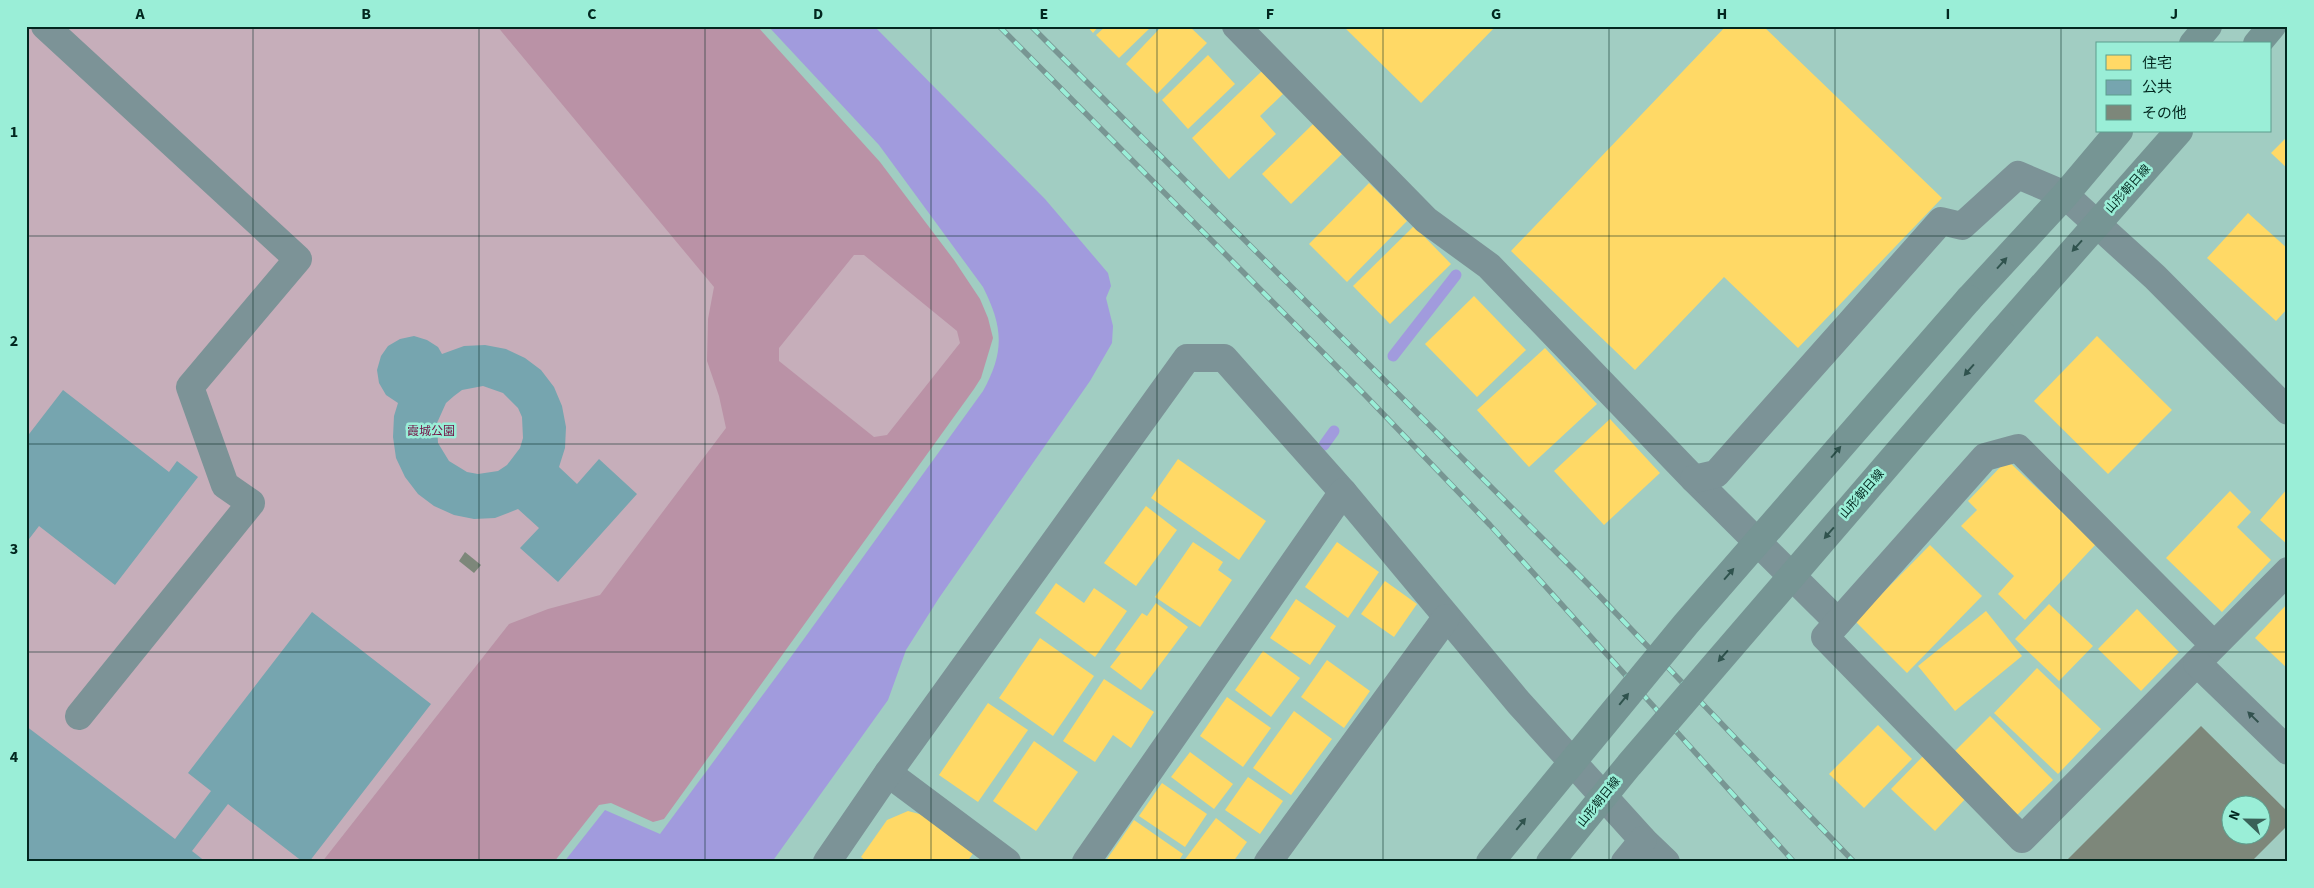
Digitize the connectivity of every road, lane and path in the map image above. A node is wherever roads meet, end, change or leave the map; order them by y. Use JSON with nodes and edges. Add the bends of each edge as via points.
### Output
{"nodes":[{"id":1,"x":46,"y":26,"type":"edge"},
{"id":2,"x":1236,"y":26,"type":"edge"},
{"id":3,"x":2208,"y":26,"type":"edge"},
{"id":4,"x":2272,"y":26,"type":"edge"},
{"id":5,"x":2195,"y":42,"type":"edge"},
{"id":6,"x":2259,"y":42,"type":"edge"},
{"id":7,"x":2118,"y":132,"type":"edge"},
{"id":8,"x":2178,"y":132,"type":"edge"},
{"id":9,"x":2065,"y":195,"type":"junction"},
{"id":10,"x":2097,"y":224,"type":"junction"},
{"id":11,"x":2288,"y":411,"type":"edge"},
{"id":12,"x":1694,"y":479,"type":"junction"},
{"id":13,"x":1343,"y":492,"type":"junction"},
{"id":14,"x":2288,"y":571,"type":"edge"},
{"id":15,"x":1446,"y":618,"type":"junction"},
{"id":16,"x":1838,"y":622,"type":"junction"},
{"id":17,"x":2206,"y":654,"type":"junction"},
{"id":18,"x":79,"y":716,"type":"dead end"},
{"id":19,"x":2288,"y":751,"type":"edge"},
{"id":20,"x":888,"y":773,"type":"junction"},
{"id":21,"x":1643,"y":840,"type":"junction"},
{"id":22,"x":826,"y":862,"type":"edge"},
{"id":23,"x":1007,"y":862,"type":"edge"},
{"id":24,"x":1086,"y":862,"type":"edge"},
{"id":25,"x":1268,"y":862,"type":"edge"},
{"id":26,"x":1490,"y":862,"type":"edge"},
{"id":27,"x":1550,"y":862,"type":"edge"},
{"id":28,"x":1625,"y":862,"type":"edge"},
{"id":29,"x":1666,"y":862,"type":"edge"}],
"edges":[{"from":1,"to":18,"type":"street","via":[[298,259],[190,387],[226,485],[251,503]]},
{"from":2,"to":12,"type":"street","via":[[1426,220],[1489,266]]},
{"from":3,"to":5,"type":"main road"},
{"from":4,"to":6,"type":"main road"},
{"from":7,"to":9,"type":"main road"},
{"from":8,"to":10,"type":"main road","name":"山形朝日線"},
{"from":9,"to":10,"type":"street"},
{"from":9,"to":12,"type":"street","via":[[2018,175],[1962,226],[1941,221],[1716,474]]},
{"from":26,"to":9,"type":"main road","one_way":true,"bridge":true,"via":[[1686,624],[1969,299]]},
{"from":10,"to":11,"type":"street","via":[[2155,277]]},
{"from":10,"to":27,"type":"main road","name":"山形朝日線","one_way":true,"bridge":true,"via":[[1629,765]]},
{"from":12,"to":16,"type":"street"},
{"from":13,"to":15,"type":"street"},
{"from":13,"to":20,"type":"street","via":[[1224,358],[1187,358]]},
{"from":13,"to":24,"type":"street"},
{"from":14,"to":17,"type":"street"},
{"from":15,"to":21,"type":"street"},
{"from":15,"to":25,"type":"street"},
{"from":16,"to":17,"type":"street","via":[[1985,457],[2018,448]]},
{"from":16,"to":17,"type":"street","via":[[1825,637],[2022,839]]},
{"from":19,"to":17,"type":"street","one_way":true},
{"from":20,"to":22,"type":"street"},
{"from":20,"to":23,"type":"street"},
{"from":21,"to":28,"type":"street"},
{"from":21,"to":29,"type":"street"}]}
